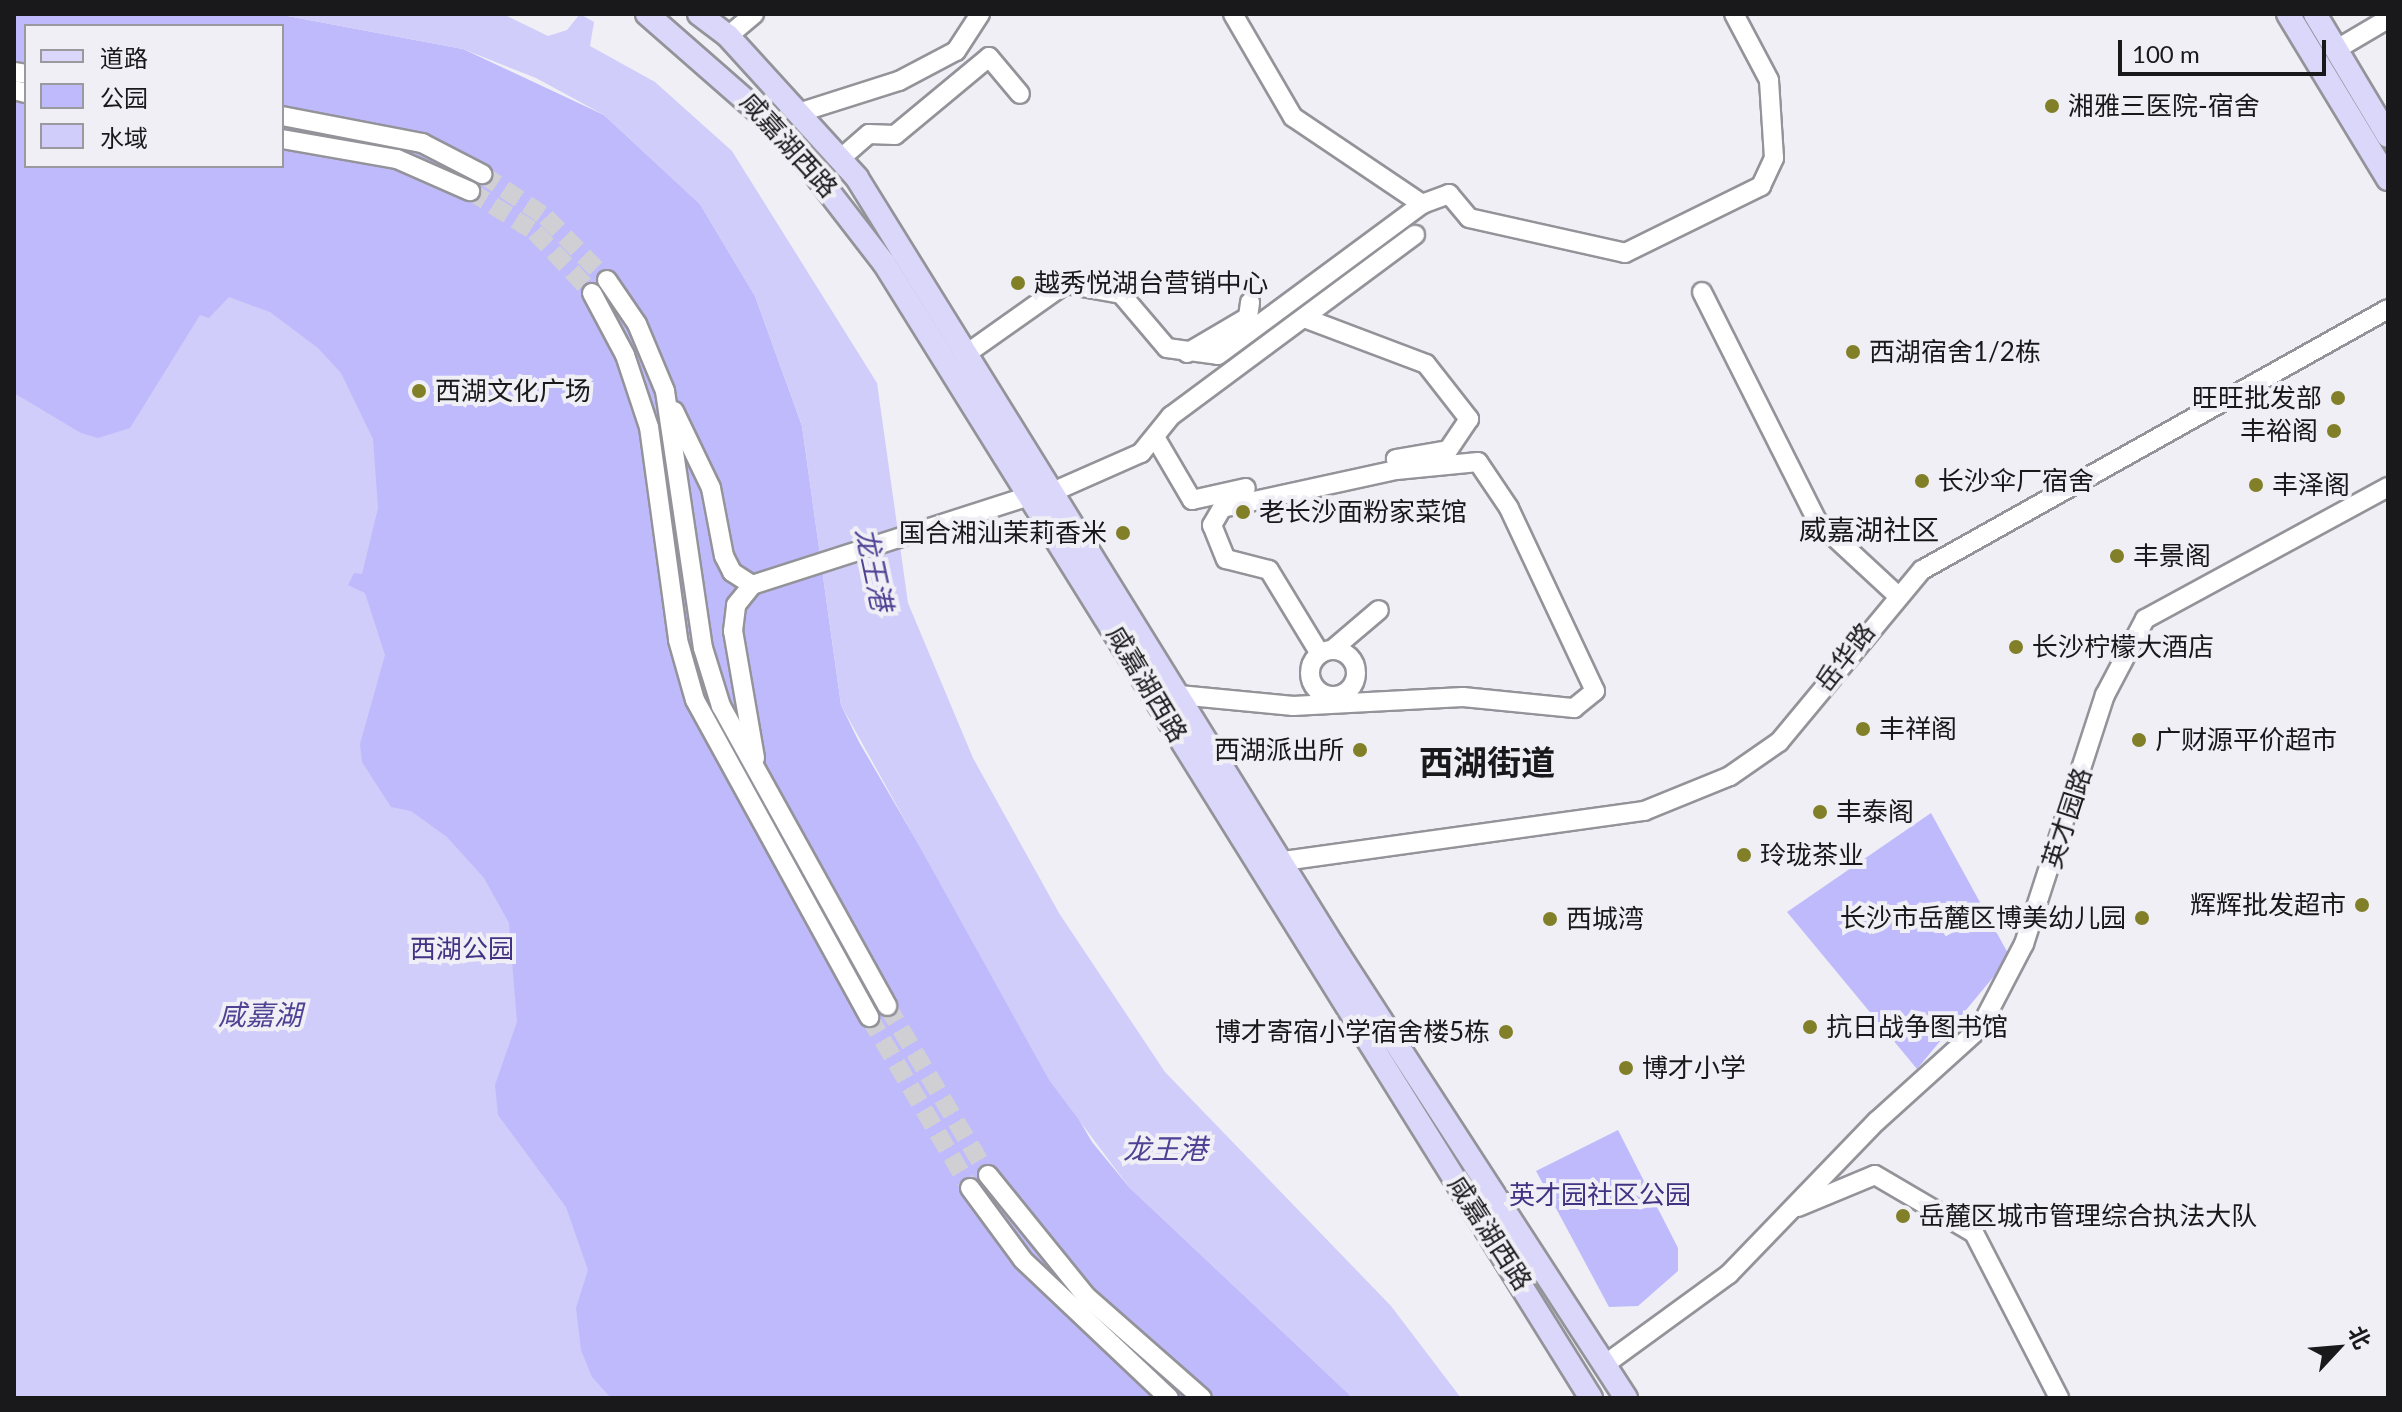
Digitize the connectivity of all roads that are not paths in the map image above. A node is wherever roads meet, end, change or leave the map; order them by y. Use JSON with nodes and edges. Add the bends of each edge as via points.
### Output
{"nodes":[{"id":1,"x":647,"y":14,"type":"edge"},
{"id":2,"x":699,"y":14,"type":"edge"},
{"id":3,"x":754,"y":14,"type":"edge"},
{"id":4,"x":980,"y":14,"type":"edge"},
{"id":5,"x":1233,"y":14,"type":"edge"},
{"id":6,"x":1734,"y":14,"type":"edge"},
{"id":7,"x":2288,"y":14,"type":"edge"},
{"id":8,"x":2315,"y":14,"type":"edge"},
{"id":9,"x":2388,"y":19,"type":"edge"},
{"id":10,"x":728,"y":36,"type":"junction"},
{"id":11,"x":2337,"y":49,"type":"junction"},
{"id":12,"x":1020,"y":94,"type":"dead end"},
{"id":13,"x":798,"y":113,"type":"junction"},
{"id":14,"x":284,"y":116,"type":"edge"},
{"id":15,"x":2388,"y":136,"type":"edge"},
{"id":16,"x":284,"y":139,"type":"edge"},
{"id":17,"x":840,"y":159,"type":"junction"},
{"id":18,"x":482,"y":174,"type":"tunnel mouth"},
{"id":19,"x":2388,"y":179,"type":"edge"},
{"id":20,"x":470,"y":191,"type":"tunnel mouth"},
{"id":21,"x":1422,"y":204,"type":"junction"},
{"id":22,"x":1415,"y":235,"type":"dead end"},
{"id":23,"x":607,"y":280,"type":"tunnel mouth"},
{"id":24,"x":1702,"y":292,"type":"dead end"},
{"id":25,"x":592,"y":293,"type":"tunnel mouth"},
{"id":26,"x":1250,"y":302,"type":"dead end"},
{"id":27,"x":2388,"y":309,"type":"edge"},
{"id":28,"x":1307,"y":319,"type":"junction"},
{"id":29,"x":969,"y":352,"type":"junction"},
{"id":30,"x":1185,"y":354,"type":"junction"},
{"id":31,"x":665,"y":391,"type":"junction"},
{"id":32,"x":1155,"y":437,"type":"junction"},
{"id":33,"x":2388,"y":487,"type":"edge"},
{"id":34,"x":1057,"y":490,"type":"junction"},
{"id":35,"x":1032,"y":495,"type":"junction"},
{"id":36,"x":752,"y":585,"type":"junction"},
{"id":37,"x":1897,"y":595,"type":"junction"},
{"id":38,"x":1379,"y":610,"type":"dead end"},
{"id":39,"x":1179,"y":695,"type":"junction"},
{"id":40,"x":758,"y":777,"type":"junction"},
{"id":41,"x":1282,"y":859,"type":"junction"},
{"id":42,"x":1257,"y":867,"type":"junction"},
{"id":43,"x":887,"y":1006,"type":"tunnel mouth"},
{"id":44,"x":869,"y":1017,"type":"tunnel mouth"},
{"id":45,"x":988,"y":1175,"type":"tunnel mouth"},
{"id":46,"x":970,"y":1188,"type":"tunnel mouth"},
{"id":47,"x":1792,"y":1209,"type":"junction"},
{"id":48,"x":1607,"y":1363,"type":"junction"},
{"id":49,"x":1169,"y":1398,"type":"edge"},
{"id":50,"x":1202,"y":1398,"type":"edge"},
{"id":51,"x":1591,"y":1398,"type":"edge"},
{"id":52,"x":1626,"y":1398,"type":"edge"},
{"id":53,"x":2059,"y":1398,"type":"edge"}],
"edges":[{"from":1,"to":35,"type":"main road","name":"咸嘉湖西路","via":[[735,86],[835,194]]},
{"from":2,"to":10,"type":"main road","name":"咸嘉湖西路"},
{"from":3,"to":10,"type":"street"},
{"from":4,"to":13,"type":"street","via":[[956,51],[899,81]]},
{"from":5,"to":21,"type":"street","via":[[1293,117]]},
{"from":6,"to":21,"type":"street","via":[[1769,80],[1778,126],[1761,186],[1625,253],[1469,218],[1449,194]]},
{"from":7,"to":19,"type":"main road"},
{"from":8,"to":11,"type":"main road"},
{"from":9,"to":11,"type":"street"},
{"from":10,"to":13,"type":"main road","name":"咸嘉湖西路"},
{"from":11,"to":15,"type":"main road"},
{"from":12,"to":17,"type":"street","via":[[989,57],[895,135],[869,134]]},
{"from":13,"to":17,"type":"main road","name":"咸嘉湖西路"},
{"from":14,"to":18,"type":"street","via":[[422,143]]},
{"from":16,"to":20,"type":"street","via":[[397,159]]},
{"from":17,"to":29,"type":"main road","name":"咸嘉湖西路"},
{"from":21,"to":30,"type":"street","via":[[1218,355]]},
{"from":22,"to":28,"type":"street"},
{"from":23,"to":31,"type":"street","via":[[637,324]]},
{"from":24,"to":37,"type":"street","via":[[1817,521]]},
{"from":25,"to":44,"type":"street","via":[[625,355],[649,427],[678,640],[695,700]]},
{"from":26,"to":30,"type":"street","via":[[1248,317]]},
{"from":27,"to":37,"type":"street","name":"岳华路","via":[[1985,531],[1922,570]]},
{"from":28,"to":32,"type":"street","via":[[1171,416]]},
{"from":28,"to":32,"type":"street","via":[[1426,364],[1469,419],[1448,450],[1192,500]]},
{"from":29,"to":30,"type":"street","via":[[1065,284],[1121,294],[1167,348]]},
{"from":29,"to":34,"type":"main road","name":"咸嘉湖西路"},
{"from":31,"to":36,"type":"street","via":[[711,488],[724,556],[732,572]]},
{"from":31,"to":40,"type":"street","via":[[703,648],[721,706]]},
{"from":32,"to":34,"type":"street","via":[[1141,453]]},
{"from":33,"to":47,"type":"street","name":"英才园路","via":[[2145,619],[2105,695],[2024,944],[1980,1028]]},
{"from":34,"to":39,"type":"main road","name":"咸嘉湖西路"},
{"from":35,"to":36,"type":"street"},
{"from":35,"to":42,"type":"main road","name":"咸嘉湖西路"},
{"from":36,"to":40,"type":"street","via":[[736,605],[733,631]]},
{"from":37,"to":41,"type":"street","name":"岳华路","via":[[1779,742],[1730,776],[1644,811],[1597,820]]},
{"from":38,"to":39,"type":"street","via":[[1326,652],[1269,570],[1226,559],[1212,525],[1222,508],[1396,470],[1478,462],[1509,508],[1595,691],[1574,708],[1494,698],[1293,706]]},
{"from":39,"to":41,"type":"main road","name":"咸嘉湖西路"},
{"from":40,"to":43,"type":"street"},
{"from":41,"to":42,"type":"street","name":"岳华路"},
{"from":41,"to":48,"type":"main road","name":"咸嘉湖西路"},
{"from":42,"to":51,"type":"main road","name":"咸嘉湖西路"},
{"from":45,"to":50,"type":"street","via":[[1086,1296]]},
{"from":46,"to":49,"type":"street","via":[[1023,1260]]},
{"from":47,"to":48,"type":"street","name":"英才园路","via":[[1729,1274]]},
{"from":47,"to":53,"type":"street","via":[[1875,1175],[1974,1233]]},
{"from":48,"to":52,"type":"main road","name":"咸嘉湖西路"}]}
